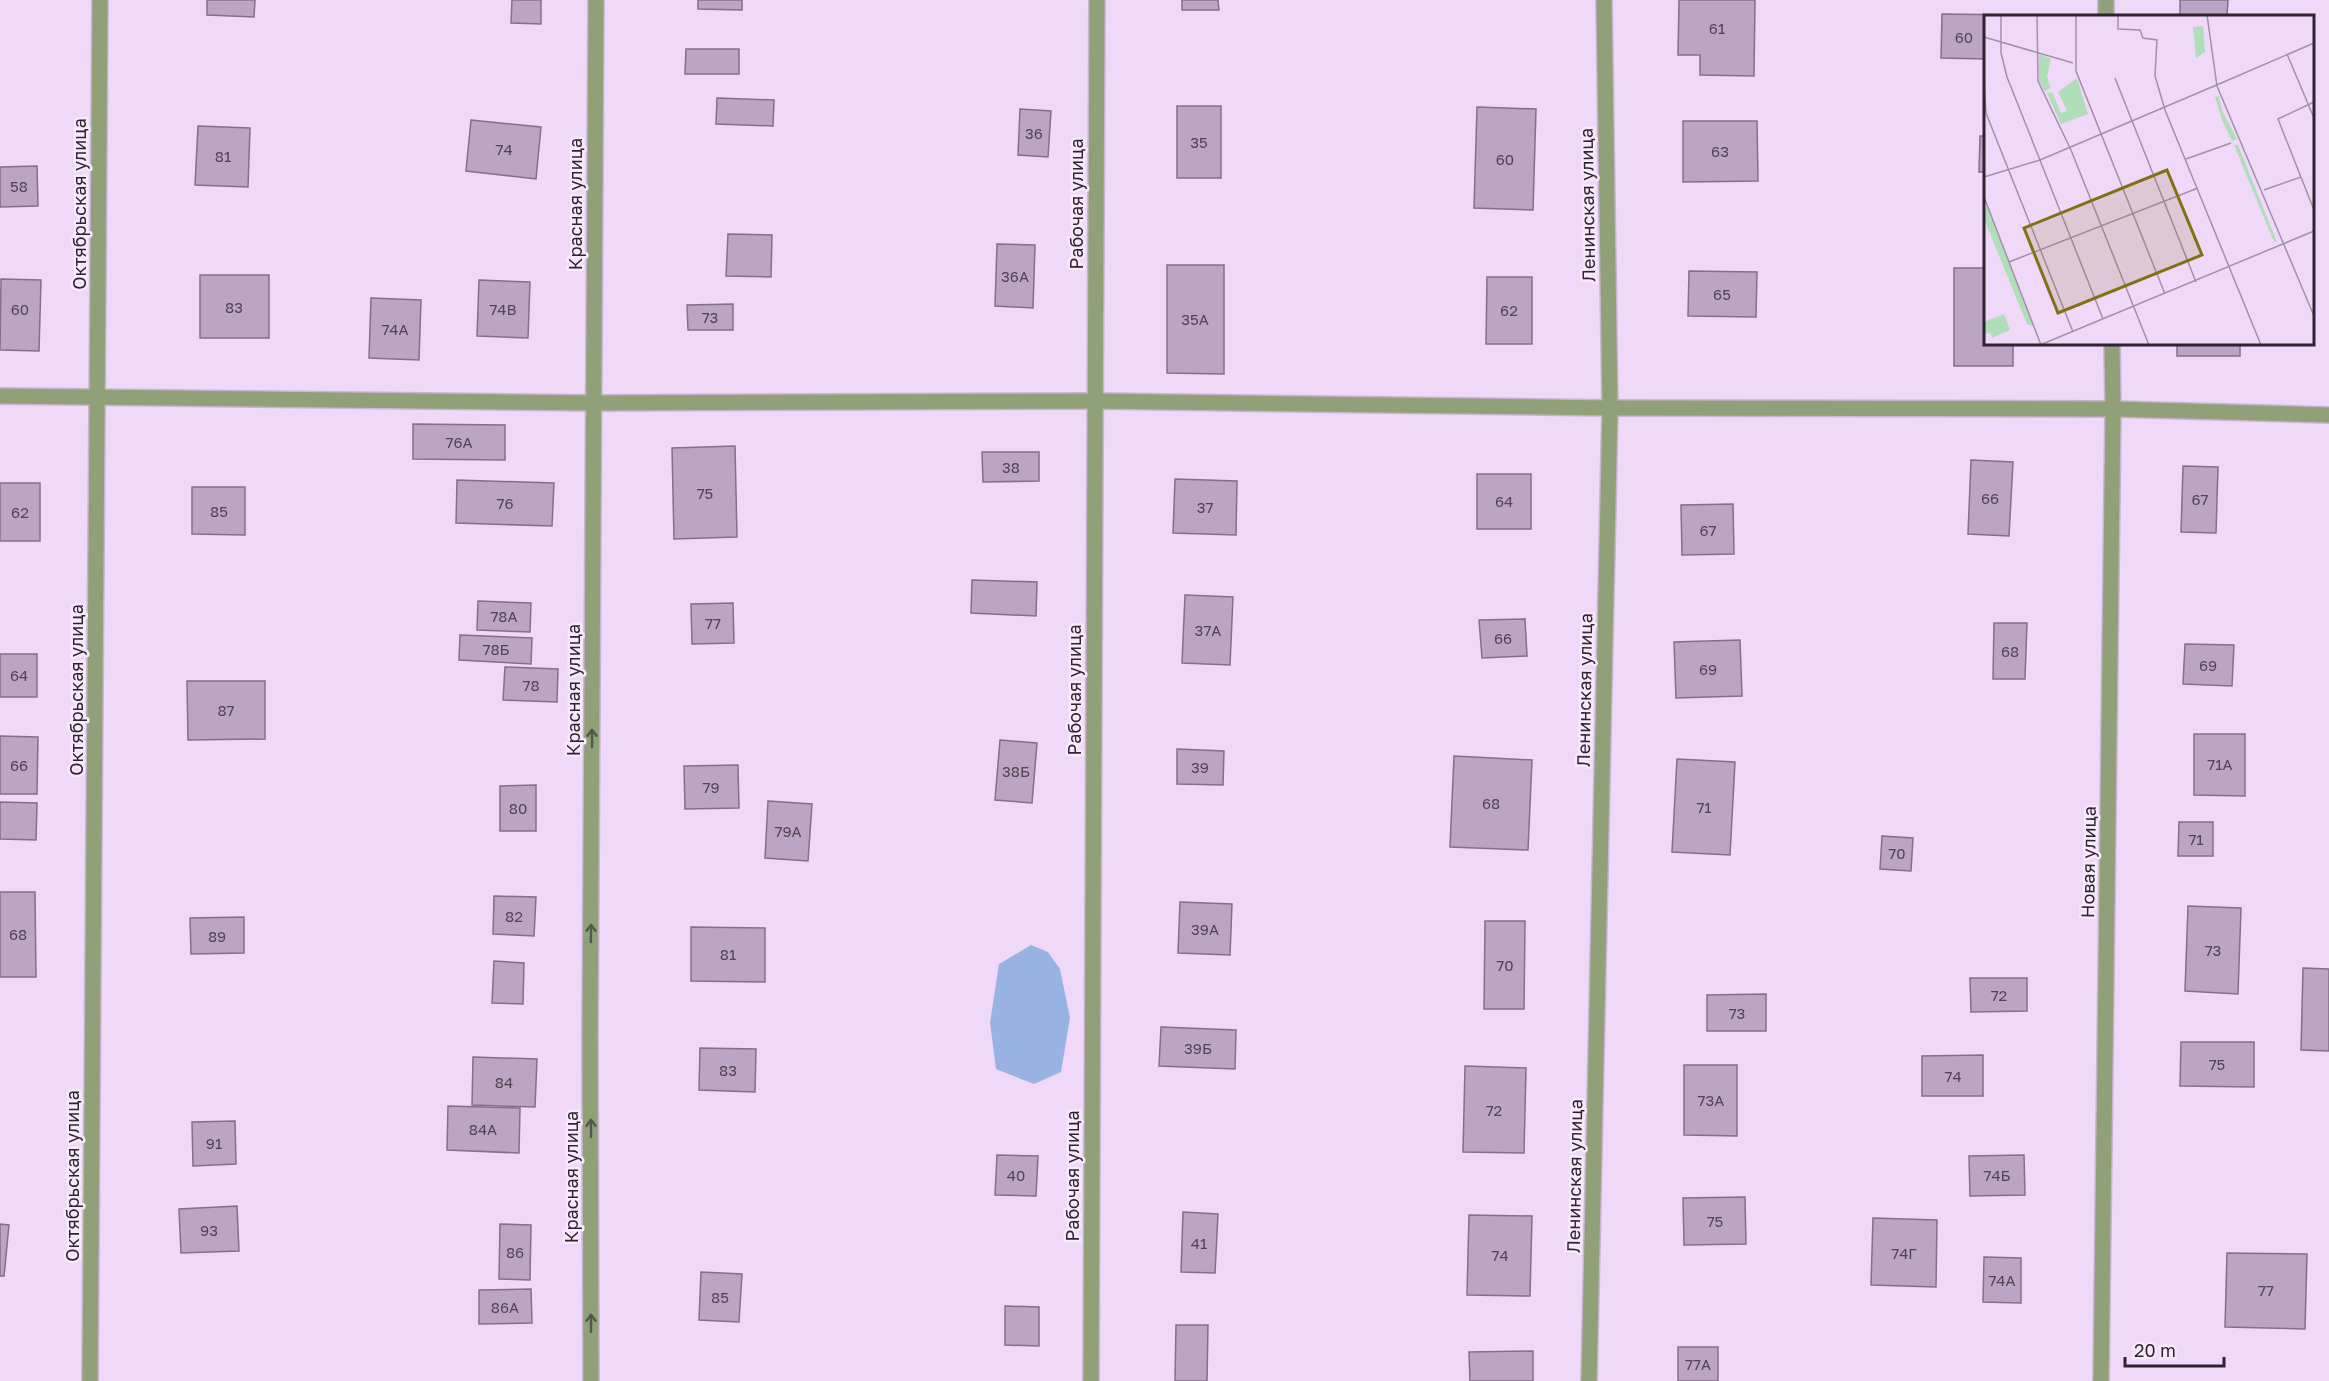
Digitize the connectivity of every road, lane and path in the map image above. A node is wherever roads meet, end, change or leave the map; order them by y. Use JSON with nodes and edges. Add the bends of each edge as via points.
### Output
{"nodes":[{"id":1,"x":100,"y":0,"type":"edge"},
{"id":2,"x":596,"y":0,"type":"edge"},
{"id":3,"x":1097,"y":0,"type":"edge"},
{"id":4,"x":1604,"y":0,"type":"edge"},
{"id":5,"x":2112,"y":345,"type":"edge"},
{"id":6,"x":0,"y":396,"type":"edge"},
{"id":7,"x":98,"y":398,"type":"junction"},
{"id":8,"x":1095,"y":401,"type":"junction"},
{"id":9,"x":593,"y":403,"type":"junction"},
{"id":10,"x":1610,"y":408,"type":"junction"},
{"id":11,"x":2113,"y":409,"type":"junction"},
{"id":12,"x":2329,"y":415,"type":"edge"},
{"id":13,"x":90,"y":1381,"type":"edge"},
{"id":14,"x":591,"y":1381,"type":"edge"},
{"id":15,"x":1091,"y":1381,"type":"edge"},
{"id":16,"x":1589,"y":1381,"type":"edge"},
{"id":17,"x":2101,"y":1381,"type":"edge"}],
"edges":[{"from":1,"to":7,"type":"street","name":"Октябрьская улица"},
{"from":2,"to":9,"type":"street","name":"Красная улица"},
{"from":3,"to":8,"type":"street","name":"Рабочая улица"},
{"from":4,"to":10,"type":"street","name":"Ленинская улица"},
{"from":5,"to":11,"type":"street","name":"Новая улица"},
{"from":6,"to":7,"type":"street"},
{"from":7,"to":9,"type":"street"},
{"from":7,"to":13,"type":"street","name":"Октябрьская улица"},
{"from":8,"to":9,"type":"street"},
{"from":8,"to":10,"type":"street"},
{"from":8,"to":15,"type":"street","name":"Рабочая улица"},
{"from":14,"to":9,"type":"street","name":"Красная улица","one_way":true},
{"from":10,"to":11,"type":"street"},
{"from":10,"to":16,"type":"street","name":"Ленинская улица"},
{"from":11,"to":12,"type":"street"},
{"from":11,"to":17,"type":"street","name":"Новая улица"}]}
